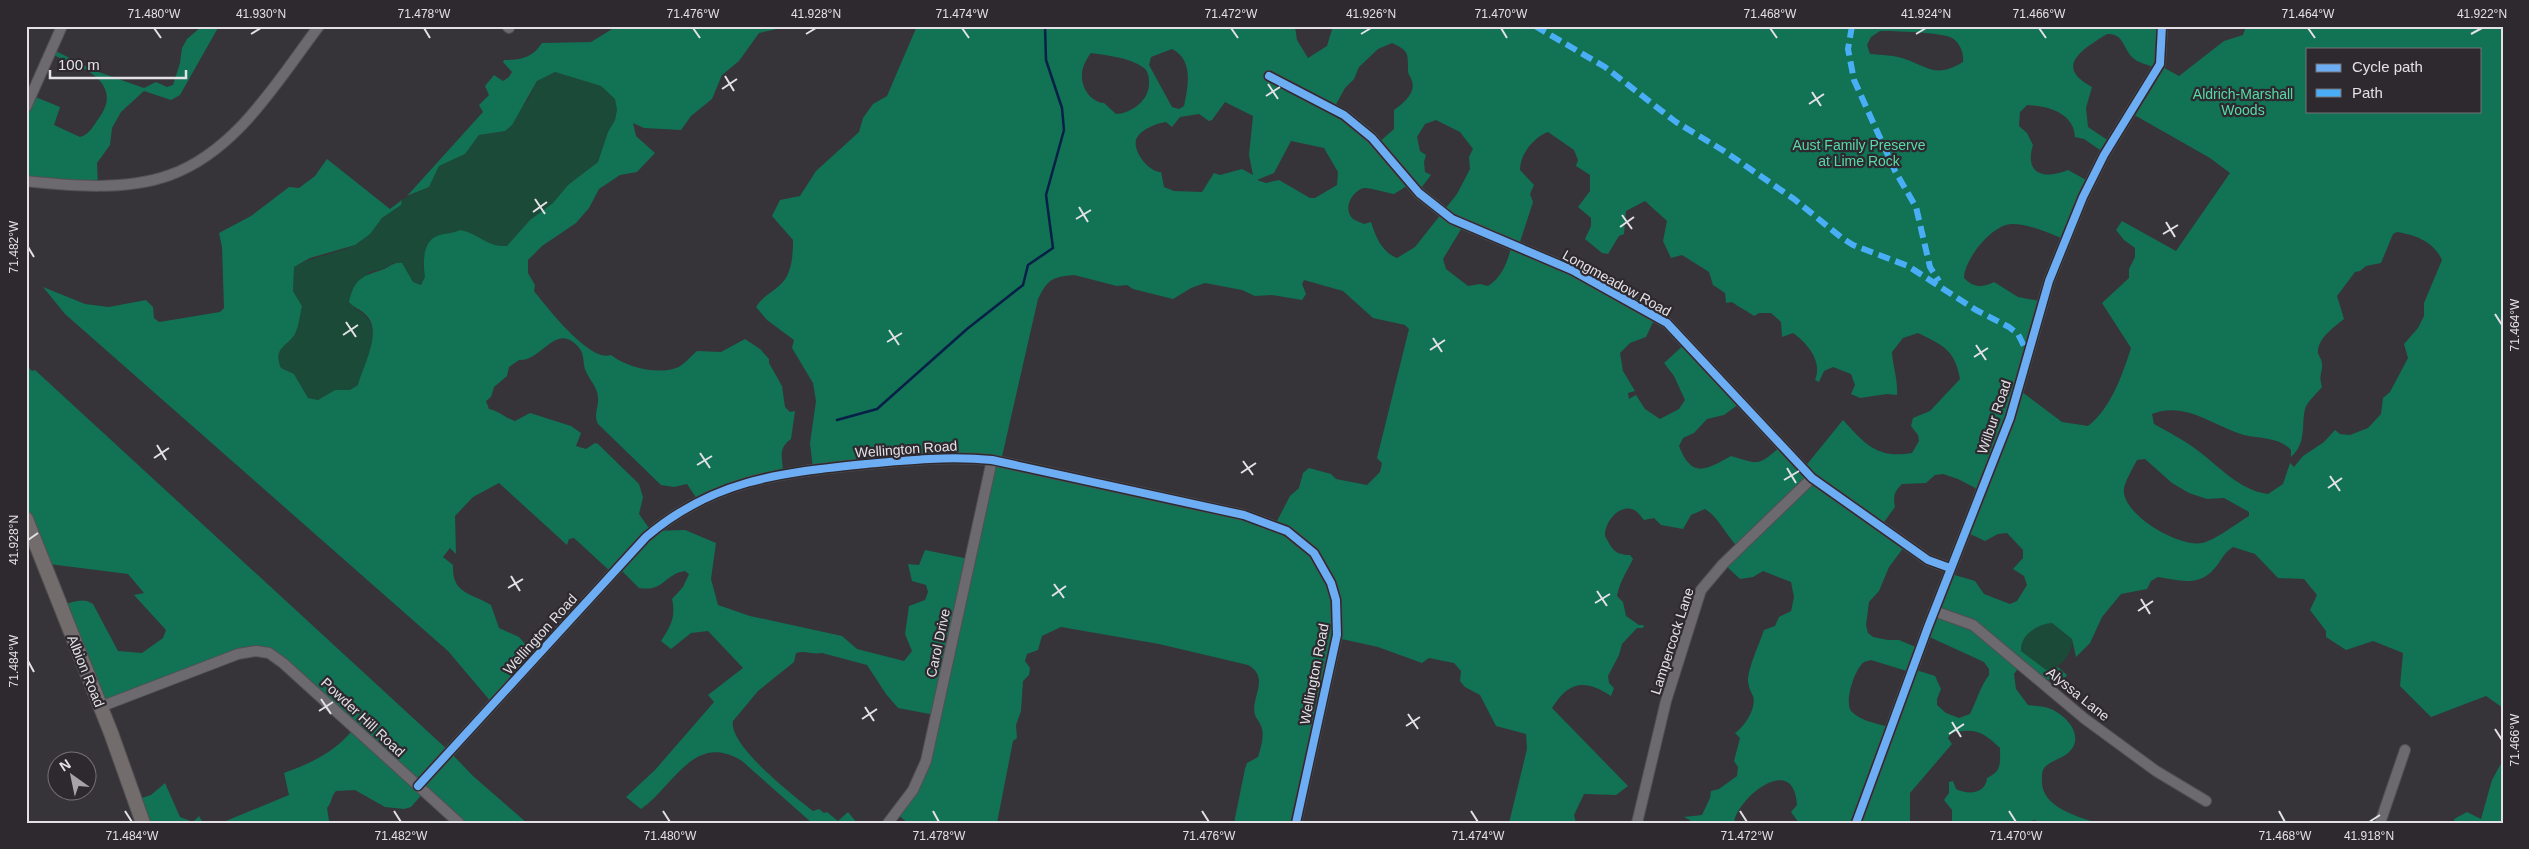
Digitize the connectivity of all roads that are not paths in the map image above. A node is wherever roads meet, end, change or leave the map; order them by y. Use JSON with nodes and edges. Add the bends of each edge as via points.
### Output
{"nodes":[{"id":1,"x":62,"y":26,"type":"edge"},
{"id":2,"x":319,"y":26,"type":"edge"},
{"id":3,"x":2162,"y":26,"type":"edge"},
{"id":4,"x":1269,"y":76,"type":"dead end"},
{"id":5,"x":26,"y":107,"type":"edge"},
{"id":6,"x":26,"y":181,"type":"edge"},
{"id":7,"x":992,"y":460,"type":"junction"},
{"id":8,"x":1812,"y":478,"type":"junction"},
{"id":9,"x":26,"y":519,"type":"edge"},
{"id":10,"x":1950,"y":568,"type":"junction"},
{"id":11,"x":1934,"y":610,"type":"junction"},
{"id":12,"x":100,"y":707,"type":"junction"},
{"id":13,"x":2405,"y":750,"type":"dead end"},
{"id":14,"x":418,"y":786,"type":"junction"},
{"id":15,"x":2206,"y":801,"type":"dead end"},
{"id":16,"x":143,"y":823,"type":"edge"},
{"id":17,"x":459,"y":823,"type":"edge"},
{"id":18,"x":888,"y":823,"type":"edge"},
{"id":19,"x":1296,"y":823,"type":"edge"},
{"id":20,"x":1637,"y":823,"type":"edge"},
{"id":21,"x":1856,"y":823,"type":"edge"},
{"id":22,"x":2380,"y":823,"type":"edge"}],
"edges":[{"from":1,"to":5,"type":"street"},
{"from":2,"to":6,"type":"street","via":[[231,137],[200,161],[170,175],[132,184]]},
{"from":3,"to":10,"type":"street","name":"Wilbur Road","via":[[2160,64],[2104,155],[2066,238],[2035,324],[2010,418]]},
{"from":4,"to":8,"type":"street","name":"Longmeadow Road","via":[[1344,115],[1372,138],[1419,193],[1452,219],[1572,270],[1667,323]]},
{"from":7,"to":14,"type":"street","name":"Wellington Road","via":[[927,458],[809,470],[755,479],[700,500],[646,537]]},
{"from":7,"to":18,"type":"street","name":"Carol Drive","via":[[926,761],[913,790]]},
{"from":7,"to":19,"type":"street","name":"Wellington Road","via":[[1244,515],[1287,531],[1314,553],[1324,567],[1336,600],[1337,634]]},
{"from":8,"to":10,"type":"street","name":"Longmeadow Road","via":[[1928,560]]},
{"from":8,"to":20,"type":"street","name":"Lampercock Lane","via":[[1723,564],[1701,590],[1666,701]]},
{"from":9,"to":12,"type":"main road","name":"Albion Road"},
{"from":10,"to":11,"type":"street","name":"Wilbur Road"},
{"from":11,"to":15,"type":"street","name":"Alyssa Lane","via":[[1973,625],[2085,719],[2156,771]]},
{"from":11,"to":21,"type":"street","name":"Wilbur Road"},
{"from":12,"to":14,"type":"street","name":"Powder Hill Road","via":[[238,654],[256,650],[269,653]]},
{"from":12,"to":16,"type":"main road","name":"Albion Road"},
{"from":13,"to":22,"type":"street"},
{"from":14,"to":17,"type":"street","name":"Powder Hill Road"}]}
